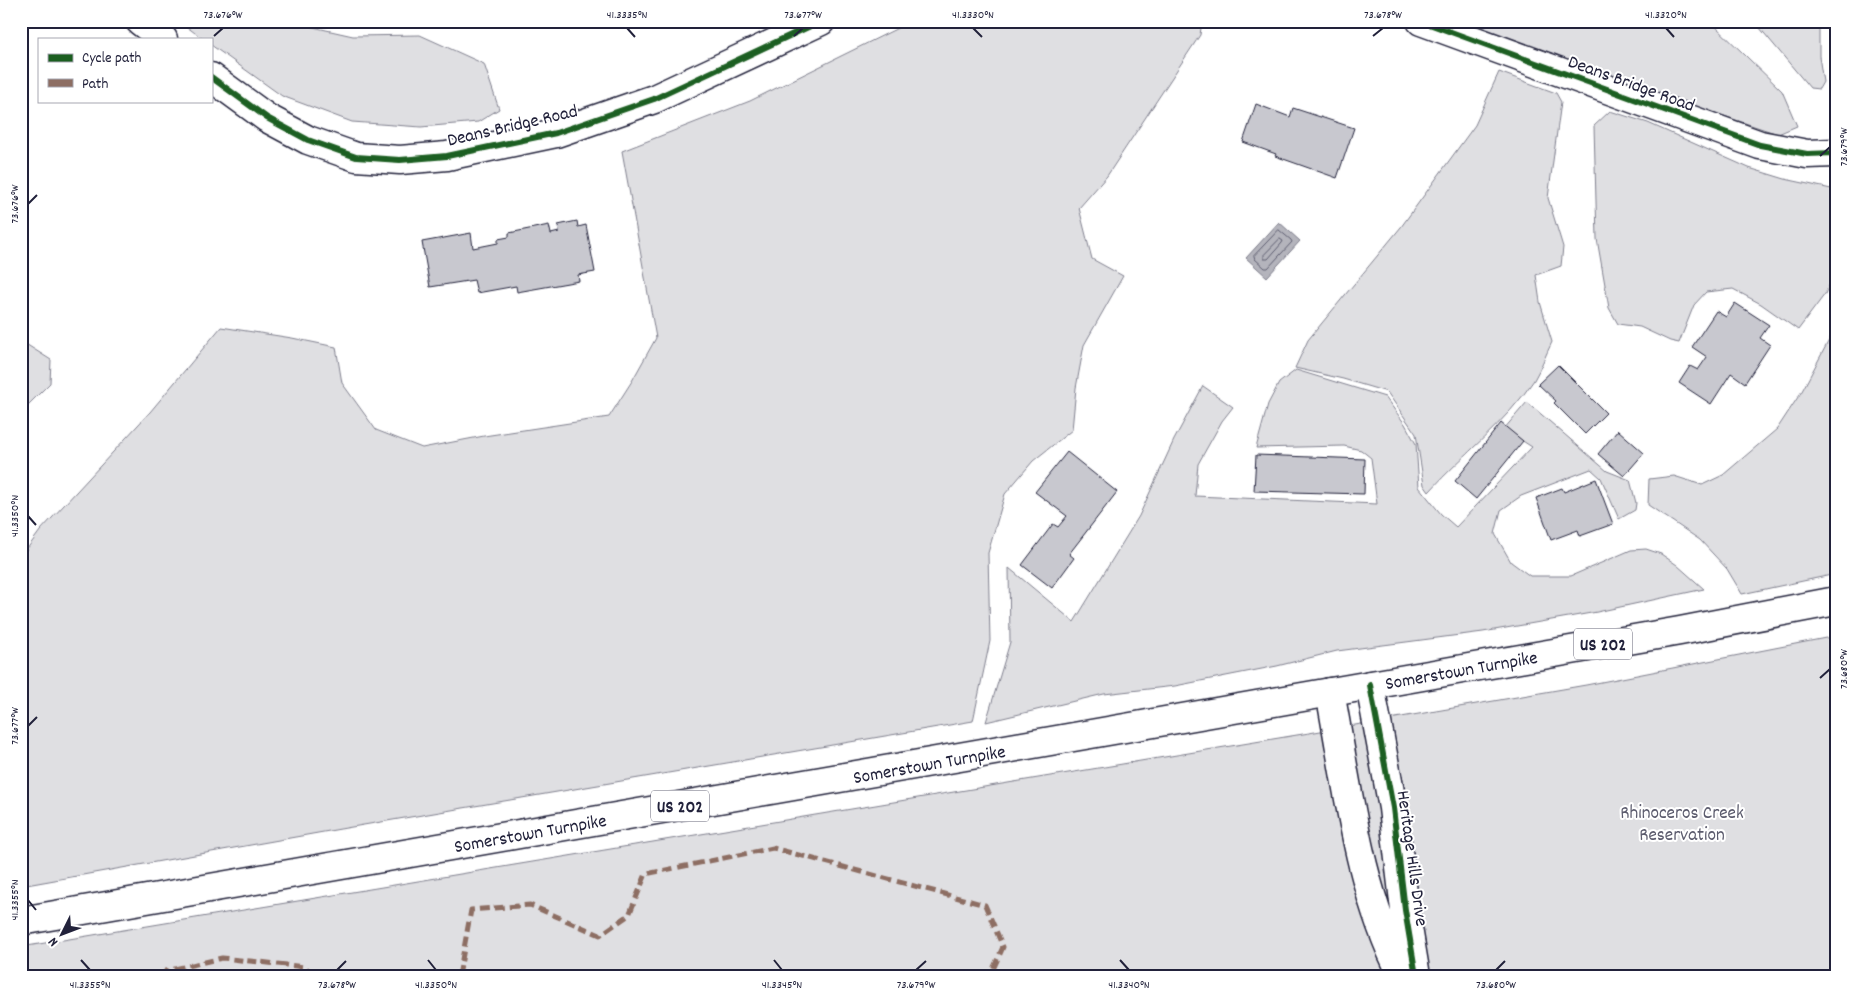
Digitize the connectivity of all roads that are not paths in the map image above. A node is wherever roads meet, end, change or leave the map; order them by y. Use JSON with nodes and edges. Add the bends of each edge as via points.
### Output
{"nodes":[{"id":1,"x":140,"y":21,"type":"edge"},
{"id":2,"x":821,"y":21,"type":"edge"},
{"id":3,"x":1421,"y":21,"type":"edge"},
{"id":4,"x":162,"y":38,"type":"edge"},
{"id":5,"x":212,"y":78,"type":"edge"},
{"id":6,"x":1836,"y":153,"type":"edge"},
{"id":7,"x":1836,"y":601,"type":"edge"},
{"id":8,"x":1370,"y":685,"type":"junction"},
{"id":9,"x":1330,"y":692,"type":"junction"},
{"id":10,"x":21,"y":921,"type":"edge"},
{"id":11,"x":1403,"y":976,"type":"edge"},
{"id":12,"x":1416,"y":976,"type":"edge"}],
"edges":[{"from":1,"to":4,"type":"main road"},
{"from":2,"to":5,"type":"main road","name":"Deans Bridge Road","via":[[654,99],[556,133],[446,156],[400,160],[356,157],[308,140],[267,118]]},
{"from":3,"to":6,"type":"main road","name":"Deans Bridge Road","via":[[1760,145],[1807,154]]},
{"from":7,"to":8,"type":"main road","name":"Somerstown Turnpike","number":"US 202"},
{"from":8,"to":9,"type":"main road","name":"Somerstown Turnpike","number":"US 202"},
{"from":8,"to":12,"type":"main road","name":"Heritage Hills Drive","via":[[1393,808]]},
{"from":9,"to":10,"type":"main road","name":"Somerstown Turnpike","number":"US 202"},
{"from":9,"to":11,"type":"main road","name":"Heritage Hills Drive","via":[[1362,864],[1379,919]]}]}
